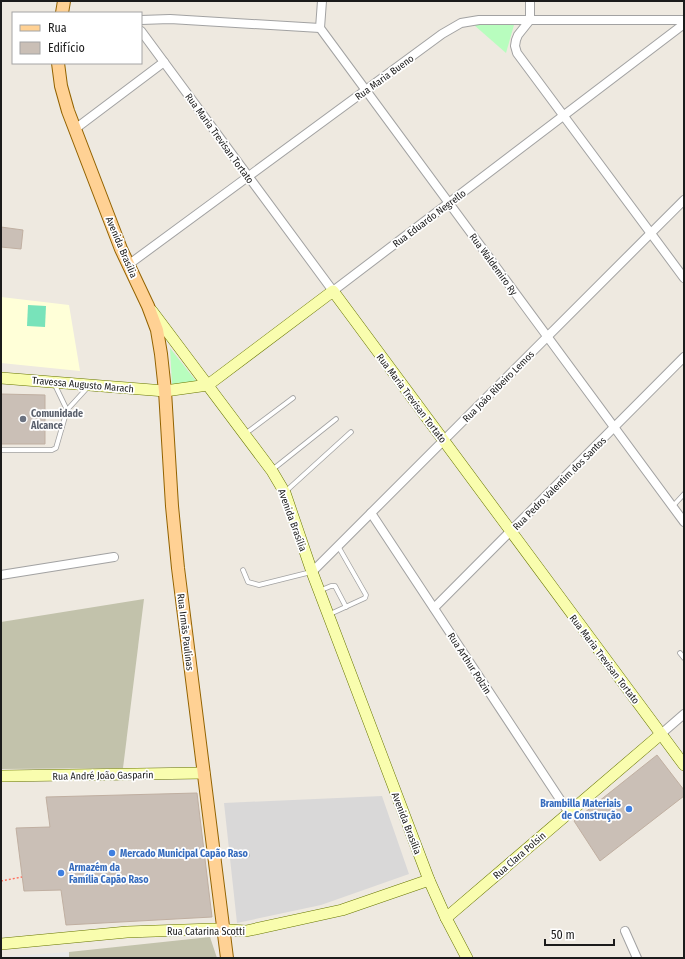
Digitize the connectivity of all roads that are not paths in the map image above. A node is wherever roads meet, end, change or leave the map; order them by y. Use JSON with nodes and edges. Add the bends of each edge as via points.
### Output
{"nodes":[{"id":1,"x":64,"y":1,"type":"edge"},
{"id":2,"x":322,"y":1,"type":"edge"},
{"id":3,"x":530,"y":1,"type":"edge"},
{"id":4,"x":62,"y":12,"type":"edge"},
{"id":5,"x":142,"y":20,"type":"edge"},
{"id":6,"x":530,"y":20,"type":"junction"},
{"id":7,"x":684,"y":20,"type":"edge"},
{"id":8,"x":684,"y":24,"type":"edge"},
{"id":9,"x":320,"y":28,"type":"junction"},
{"id":10,"x":142,"y":32,"type":"edge"},
{"id":11,"x":164,"y":62,"type":"junction"},
{"id":12,"x":58,"y":64,"type":"edge"},
{"id":13,"x":365,"y":90,"type":"junction"},
{"id":14,"x":563,"y":116,"type":"junction"},
{"id":15,"x":75,"y":130,"type":"junction"},
{"id":16,"x":248,"y":176,"type":"junction"},
{"id":17,"x":684,"y":200,"type":"edge"},
{"id":18,"x":449,"y":203,"type":"junction"},
{"id":19,"x":650,"y":233,"type":"junction"},
{"id":20,"x":128,"y":265,"type":"junction"},
{"id":21,"x":684,"y":278,"type":"edge"},
{"id":22,"x":333,"y":291,"type":"junction"},
{"id":23,"x":148,"y":306,"type":"junction"},
{"id":24,"x":547,"y":337,"type":"junction"},
{"id":25,"x":684,"y":358,"type":"edge"},
{"id":26,"x":1,"y":378,"type":"edge"},
{"id":27,"x":54,"y":382,"type":"junction"},
{"id":28,"x":90,"y":385,"type":"junction"},
{"id":29,"x":208,"y":385,"type":"junction"},
{"id":30,"x":165,"y":391,"type":"junction"},
{"id":31,"x":293,"y":398,"type":"dead end"},
{"id":32,"x":67,"y":410,"type":"junction"},
{"id":33,"x":336,"y":419,"type":"dead end"},
{"id":34,"x":614,"y":427,"type":"junction"},
{"id":35,"x":351,"y":432,"type":"dead end"},
{"id":36,"x":245,"y":434,"type":"junction"},
{"id":37,"x":444,"y":440,"type":"junction"},
{"id":38,"x":1,"y":450,"type":"edge"},
{"id":39,"x":272,"y":470,"type":"junction"},
{"id":40,"x":285,"y":493,"type":"junction"},
{"id":41,"x":684,"y":494,"type":"edge"},
{"id":42,"x":673,"y":506,"type":"junction"},
{"id":43,"x":371,"y":513,"type":"junction"},
{"id":44,"x":684,"y":522,"type":"edge"},
{"id":45,"x":511,"y":531,"type":"junction"},
{"id":46,"x":338,"y":546,"type":"junction"},
{"id":47,"x":114,"y":557,"type":"dead end"},
{"id":48,"x":243,"y":570,"type":"dead end"},
{"id":49,"x":312,"y":572,"type":"junction"},
{"id":50,"x":1,"y":575,"type":"edge"},
{"id":51,"x":319,"y":591,"type":"junction"},
{"id":52,"x":346,"y":607,"type":"junction"},
{"id":53,"x":434,"y":608,"type":"junction"},
{"id":54,"x":328,"y":615,"type":"junction"},
{"id":55,"x":680,"y":652,"type":"dead end"},
{"id":56,"x":684,"y":658,"type":"edge"},
{"id":57,"x":684,"y":714,"type":"edge"},
{"id":58,"x":661,"y":734,"type":"junction"},
{"id":59,"x":684,"y":765,"type":"edge"},
{"id":60,"x":204,"y":773,"type":"junction"},
{"id":61,"x":1,"y":776,"type":"edge"},
{"id":62,"x":569,"y":813,"type":"junction"},
{"id":63,"x":214,"y":855,"type":"junction"},
{"id":64,"x":247,"y":855,"type":"dead end"},
{"id":65,"x":429,"y":880,"type":"junction"},
{"id":66,"x":446,"y":918,"type":"junction"},
{"id":67,"x":224,"y":930,"type":"junction"},
{"id":68,"x":625,"y":931,"type":"dead end"},
{"id":69,"x":1,"y":944,"type":"edge"},
{"id":70,"x":227,"y":958,"type":"edge"},
{"id":71,"x":467,"y":958,"type":"edge"},
{"id":72,"x":636,"y":958,"type":"edge"}],
"edges":[{"from":1,"to":4,"type":"main road"},
{"from":2,"to":9,"type":"street"},
{"from":3,"to":6,"type":"street"},
{"from":5,"to":9,"type":"street"},
{"from":6,"to":7,"type":"street","name":"Rua Maria Bueno"},
{"from":6,"to":13,"type":"street","name":"Rua Maria Bueno","via":[[479,20],[461,23]]},
{"from":6,"to":14,"type":"street","via":[[516,40],[517,53]]},
{"from":8,"to":14,"type":"street","name":"Rua Eduardo Negrello"},
{"from":9,"to":13,"type":"street","name":"Rua Waldemiro Ry"},
{"from":10,"to":11,"type":"street","name":"Rua Maria Trevisan Tortato"},
{"from":11,"to":15,"type":"street"},
{"from":11,"to":16,"type":"street","name":"Rua Maria Trevisan Tortato"},
{"from":12,"to":15,"type":"main road","name":"Avenida Brasília","via":[[64,100]]},
{"from":13,"to":16,"type":"street","name":"Rua Maria Bueno"},
{"from":13,"to":18,"type":"street","name":"Rua Waldemiro Ry"},
{"from":14,"to":18,"type":"street","name":"Rua Eduardo Negrello"},
{"from":14,"to":19,"type":"street"},
{"from":15,"to":20,"type":"main road","name":"Avenida Brasília"},
{"from":16,"to":20,"type":"street","name":"Rua Maria Bueno"},
{"from":16,"to":22,"type":"street","name":"Rua Maria Trevisan Tortato"},
{"from":17,"to":19,"type":"street","name":"Rua João Ribeiro Lemos"},
{"from":18,"to":22,"type":"street","name":"Rua Eduardo Negrello"},
{"from":18,"to":24,"type":"street","name":"Rua Waldemiro Ry"},
{"from":19,"to":21,"type":"street"},
{"from":19,"to":24,"type":"street","name":"Rua João Ribeiro Lemos"},
{"from":20,"to":23,"type":"main road","name":"Avenida Brasília"},
{"from":22,"to":29,"type":"main road","name":"Rua Eduardo Negrello"},
{"from":22,"to":37,"type":"main road","name":"Rua Maria Trevisan Tortato"},
{"from":23,"to":29,"type":"main road","name":"Avenida Brasília"},
{"from":23,"to":30,"type":"main road","name":"Rua Irmãs Paulinas","via":[[157,330]]},
{"from":24,"to":34,"type":"street","name":"Rua Waldemiro Ry"},
{"from":24,"to":37,"type":"street","name":"Rua João Ribeiro Lemos"},
{"from":25,"to":34,"type":"street","name":"Rua Pedro Valentim dos Santos"},
{"from":26,"to":27,"type":"main road","name":"Travessa Augusto Marach"},
{"from":27,"to":28,"type":"main road","name":"Travessa Augusto Marach"},
{"from":27,"to":32,"type":"lane"},
{"from":28,"to":30,"type":"main road","name":"Travessa Augusto Marach"},
{"from":28,"to":32,"type":"lane"},
{"from":29,"to":30,"type":"main road","name":"Rua Eduardo Negrello"},
{"from":29,"to":36,"type":"main road","name":"Avenida Brasília"},
{"from":30,"to":60,"type":"main road","name":"Rua Irmãs Paulinas","via":[[174,537]]},
{"from":31,"to":36,"type":"lane"},
{"from":32,"to":38,"type":"lane","via":[[56,448]]},
{"from":33,"to":39,"type":"lane"},
{"from":34,"to":42,"type":"street","name":"Rua Waldemiro Ry"},
{"from":34,"to":45,"type":"street","name":"Rua Pedro Valentim dos Santos"},
{"from":35,"to":40,"type":"lane"},
{"from":36,"to":39,"type":"main road","name":"Avenida Brasília"},
{"from":37,"to":43,"type":"street","name":"Rua João Ribeiro Lemos"},
{"from":37,"to":45,"type":"main road","name":"Rua Maria Trevisan Tortato"},
{"from":39,"to":40,"type":"main road","name":"Avenida Brasília"},
{"from":40,"to":49,"type":"main road","name":"Avenida Brasília"},
{"from":41,"to":42,"type":"lane"},
{"from":42,"to":44,"type":"street","name":"Rua Waldemiro Ry"},
{"from":43,"to":46,"type":"street","name":"Rua João Ribeiro Lemos"},
{"from":43,"to":53,"type":"street","name":"Rua Arthur Polzin"},
{"from":45,"to":53,"type":"street","name":"Rua Pedro Valentim dos Santos"},
{"from":45,"to":58,"type":"main road","name":"Rua Maria Trevisan Tortato"},
{"from":46,"to":49,"type":"street","name":"Rua João Ribeiro Lemos"},
{"from":46,"to":52,"type":"lane","via":[[366,595],[365,598]]},
{"from":47,"to":50,"type":"street"},
{"from":48,"to":49,"type":"lane","via":[[248,582],[259,585]]},
{"from":49,"to":51,"type":"main road","name":"Avenida Brasília"},
{"from":51,"to":52,"type":"lane","via":[[335,586]]},
{"from":51,"to":54,"type":"main road","name":"Avenida Brasília"},
{"from":52,"to":54,"type":"lane"},
{"from":53,"to":62,"type":"street","name":"Rua Arthur Polzin"},
{"from":54,"to":65,"type":"main road","name":"Avenida Brasília"},
{"from":55,"to":56,"type":"lane"},
{"from":57,"to":58,"type":"street","name":"Rua Clara Polsin"},
{"from":58,"to":59,"type":"main road","name":"Rua Maria Trevisan Tortato"},
{"from":58,"to":62,"type":"main road","name":"Rua Clara Polsin"},
{"from":60,"to":61,"type":"main road","name":"Rua André João Gasparin"},
{"from":60,"to":63,"type":"main road","name":"Rua Irmãs Paulinas"},
{"from":62,"to":66,"type":"main road","name":"Rua Clara Polsin"},
{"from":63,"to":64,"type":"lane"},
{"from":63,"to":67,"type":"main road","name":"Rua Irmãs Paulinas"},
{"from":65,"to":66,"type":"main road","name":"Avenida Brasília"},
{"from":65,"to":67,"type":"main road","name":"Rua Catarina Scotti","via":[[342,910],[246,932]]},
{"from":66,"to":71,"type":"main road","name":"Avenida Brasília"},
{"from":67,"to":69,"type":"main road","name":"Rua Catarina Scotti","via":[[110,933]]},
{"from":67,"to":70,"type":"main road","name":"Rua Irmãs Paulinas"},
{"from":68,"to":72,"type":"street"}]}
